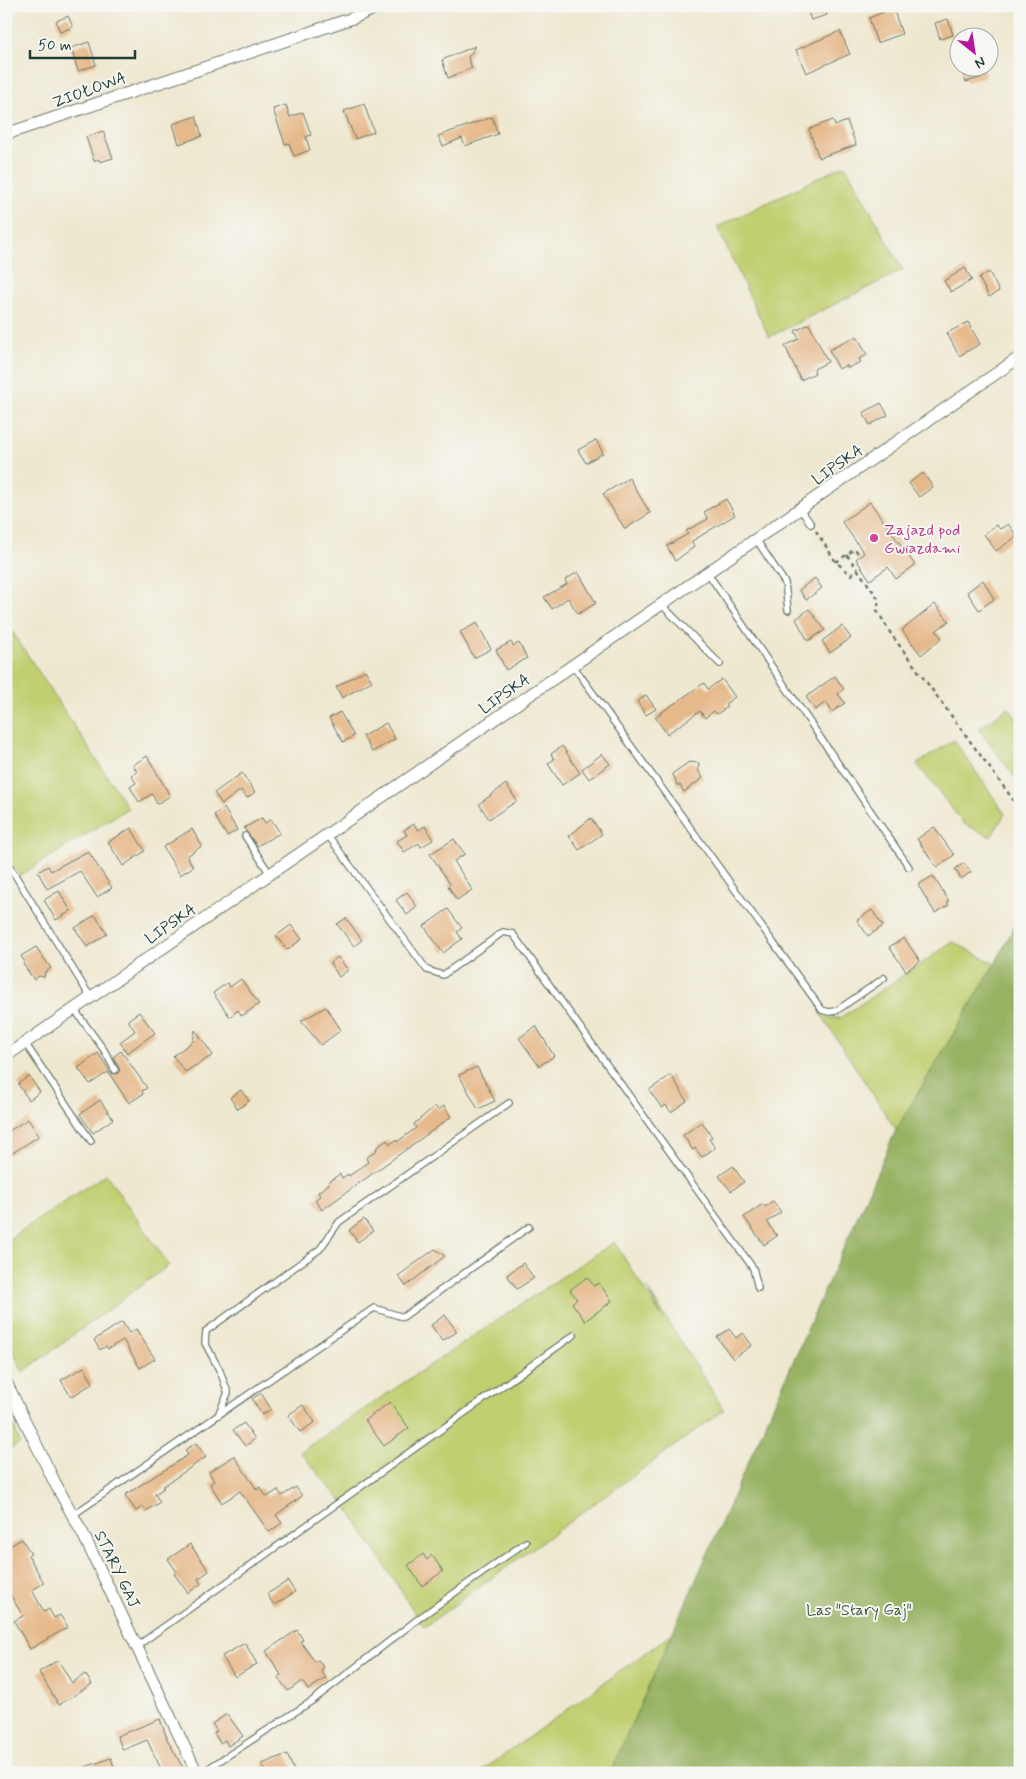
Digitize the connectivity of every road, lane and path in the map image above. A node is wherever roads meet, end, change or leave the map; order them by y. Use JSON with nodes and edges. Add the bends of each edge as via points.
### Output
{"nodes":[{"id":1,"x":380,"y":6,"type":"edge"},
{"id":2,"x":6,"y":134,"type":"edge"},
{"id":3,"x":1020,"y":357,"type":"edge"},
{"id":4,"x":800,"y":509,"type":"junction"},
{"id":5,"x":811,"y":524,"type":"joint"},
{"id":6,"x":756,"y":539,"type":"junction"},
{"id":7,"x":847,"y":555,"type":"junction"},
{"id":8,"x":860,"y":556,"type":"dead end"},
{"id":9,"x":836,"y":562,"type":"junction"},
{"id":10,"x":858,"y":570,"type":"junction"},
{"id":11,"x":707,"y":572,"type":"junction"},
{"id":12,"x":661,"y":604,"type":"junction"},
{"id":13,"x":788,"y":610,"type":"dead end"},
{"id":14,"x":572,"y":664,"type":"junction"},
{"id":15,"x":720,"y":664,"type":"dead end"},
{"id":16,"x":1020,"y":809,"type":"edge"},
{"id":17,"x":327,"y":834,"type":"junction"},
{"id":18,"x":245,"y":836,"type":"dead end"},
{"id":19,"x":10,"y":867,"type":"dead end"},
{"id":20,"x":909,"y":867,"type":"dead end"},
{"id":21,"x":270,"y":874,"type":"junction"},
{"id":22,"x":884,"y":978,"type":"dead end"},
{"id":23,"x":91,"y":998,"type":"junction"},
{"id":24,"x":74,"y":1009,"type":"junction"},
{"id":25,"x":25,"y":1043,"type":"junction"},
{"id":26,"x":6,"y":1056,"type":"edge"},
{"id":27,"x":114,"y":1070,"type":"dead end"},
{"id":28,"x":509,"y":1104,"type":"dead end"},
{"id":29,"x":91,"y":1141,"type":"dead end"},
{"id":30,"x":529,"y":1227,"type":"dead end"},
{"id":31,"x":758,"y":1288,"type":"dead end"},
{"id":32,"x":574,"y":1335,"type":"dead end"},
{"id":33,"x":6,"y":1382,"type":"edge"},
{"id":34,"x":218,"y":1415,"type":"junction"},
{"id":35,"x":72,"y":1516,"type":"junction"},
{"id":36,"x":526,"y":1542,"type":"dead end"},
{"id":37,"x":137,"y":1646,"type":"junction"},
{"id":38,"x":197,"y":1773,"type":"edge"},
{"id":39,"x":201,"y":1773,"type":"edge"}],
"edges":[{"from":1,"to":2,"type":"street","name":"ZIOŁOWA"},
{"from":3,"to":4,"type":"street","name":"LIPSKA"},
{"from":4,"to":5,"type":"lane"},
{"from":4,"to":6,"type":"street","name":"LIPSKA"},
{"from":5,"to":9,"type":"path"},
{"from":6,"to":11,"type":"street","name":"LIPSKA"},
{"from":6,"to":13,"type":"lane","via":[[785,583]]},
{"from":7,"to":8,"type":"path","via":[[855,549]]},
{"from":7,"to":9,"type":"path"},
{"from":7,"to":10,"type":"path"},
{"from":9,"to":10,"type":"path","via":[[851,575]]},
{"from":10,"to":16,"type":"path","via":[[879,600],[878,610],[891,634]]},
{"from":11,"to":12,"type":"street","name":"LIPSKA"},
{"from":11,"to":20,"type":"lane"},
{"from":12,"to":14,"type":"street","name":"LIPSKA"},
{"from":12,"to":15,"type":"lane"},
{"from":14,"to":17,"type":"street","name":"LIPSKA"},
{"from":14,"to":22,"type":"lane","via":[[822,1010],[836,1011]]},
{"from":17,"to":21,"type":"street","name":"LIPSKA"},
{"from":17,"to":31,"type":"lane","via":[[427,970],[443,975],[503,932],[513,934],[753,1268]]},
{"from":18,"to":21,"type":"lane"},
{"from":19,"to":23,"type":"lane"},
{"from":21,"to":23,"type":"street","name":"LIPSKA"},
{"from":23,"to":24,"type":"street","name":"LIPSKA"},
{"from":24,"to":25,"type":"street","name":"LIPSKA"},
{"from":24,"to":27,"type":"lane","via":[[104,1050]]},
{"from":25,"to":26,"type":"street","name":"LIPSKA"},
{"from":25,"to":29,"type":"lane"},
{"from":28,"to":34,"type":"lane","via":[[339,1222],[320,1249],[206,1331],[205,1343],[228,1393]]},
{"from":30,"to":34,"type":"lane","via":[[403,1317],[374,1308]]},
{"from":32,"to":37,"type":"lane"},
{"from":33,"to":35,"type":"street","name":"STARY GAJ"},
{"from":34,"to":35,"type":"lane"},
{"from":35,"to":37,"type":"street","name":"STARY GAJ"},
{"from":36,"to":39,"type":"lane","via":[[418,1619],[312,1701]]},
{"from":37,"to":38,"type":"street","name":"STARY GAJ"}]}
